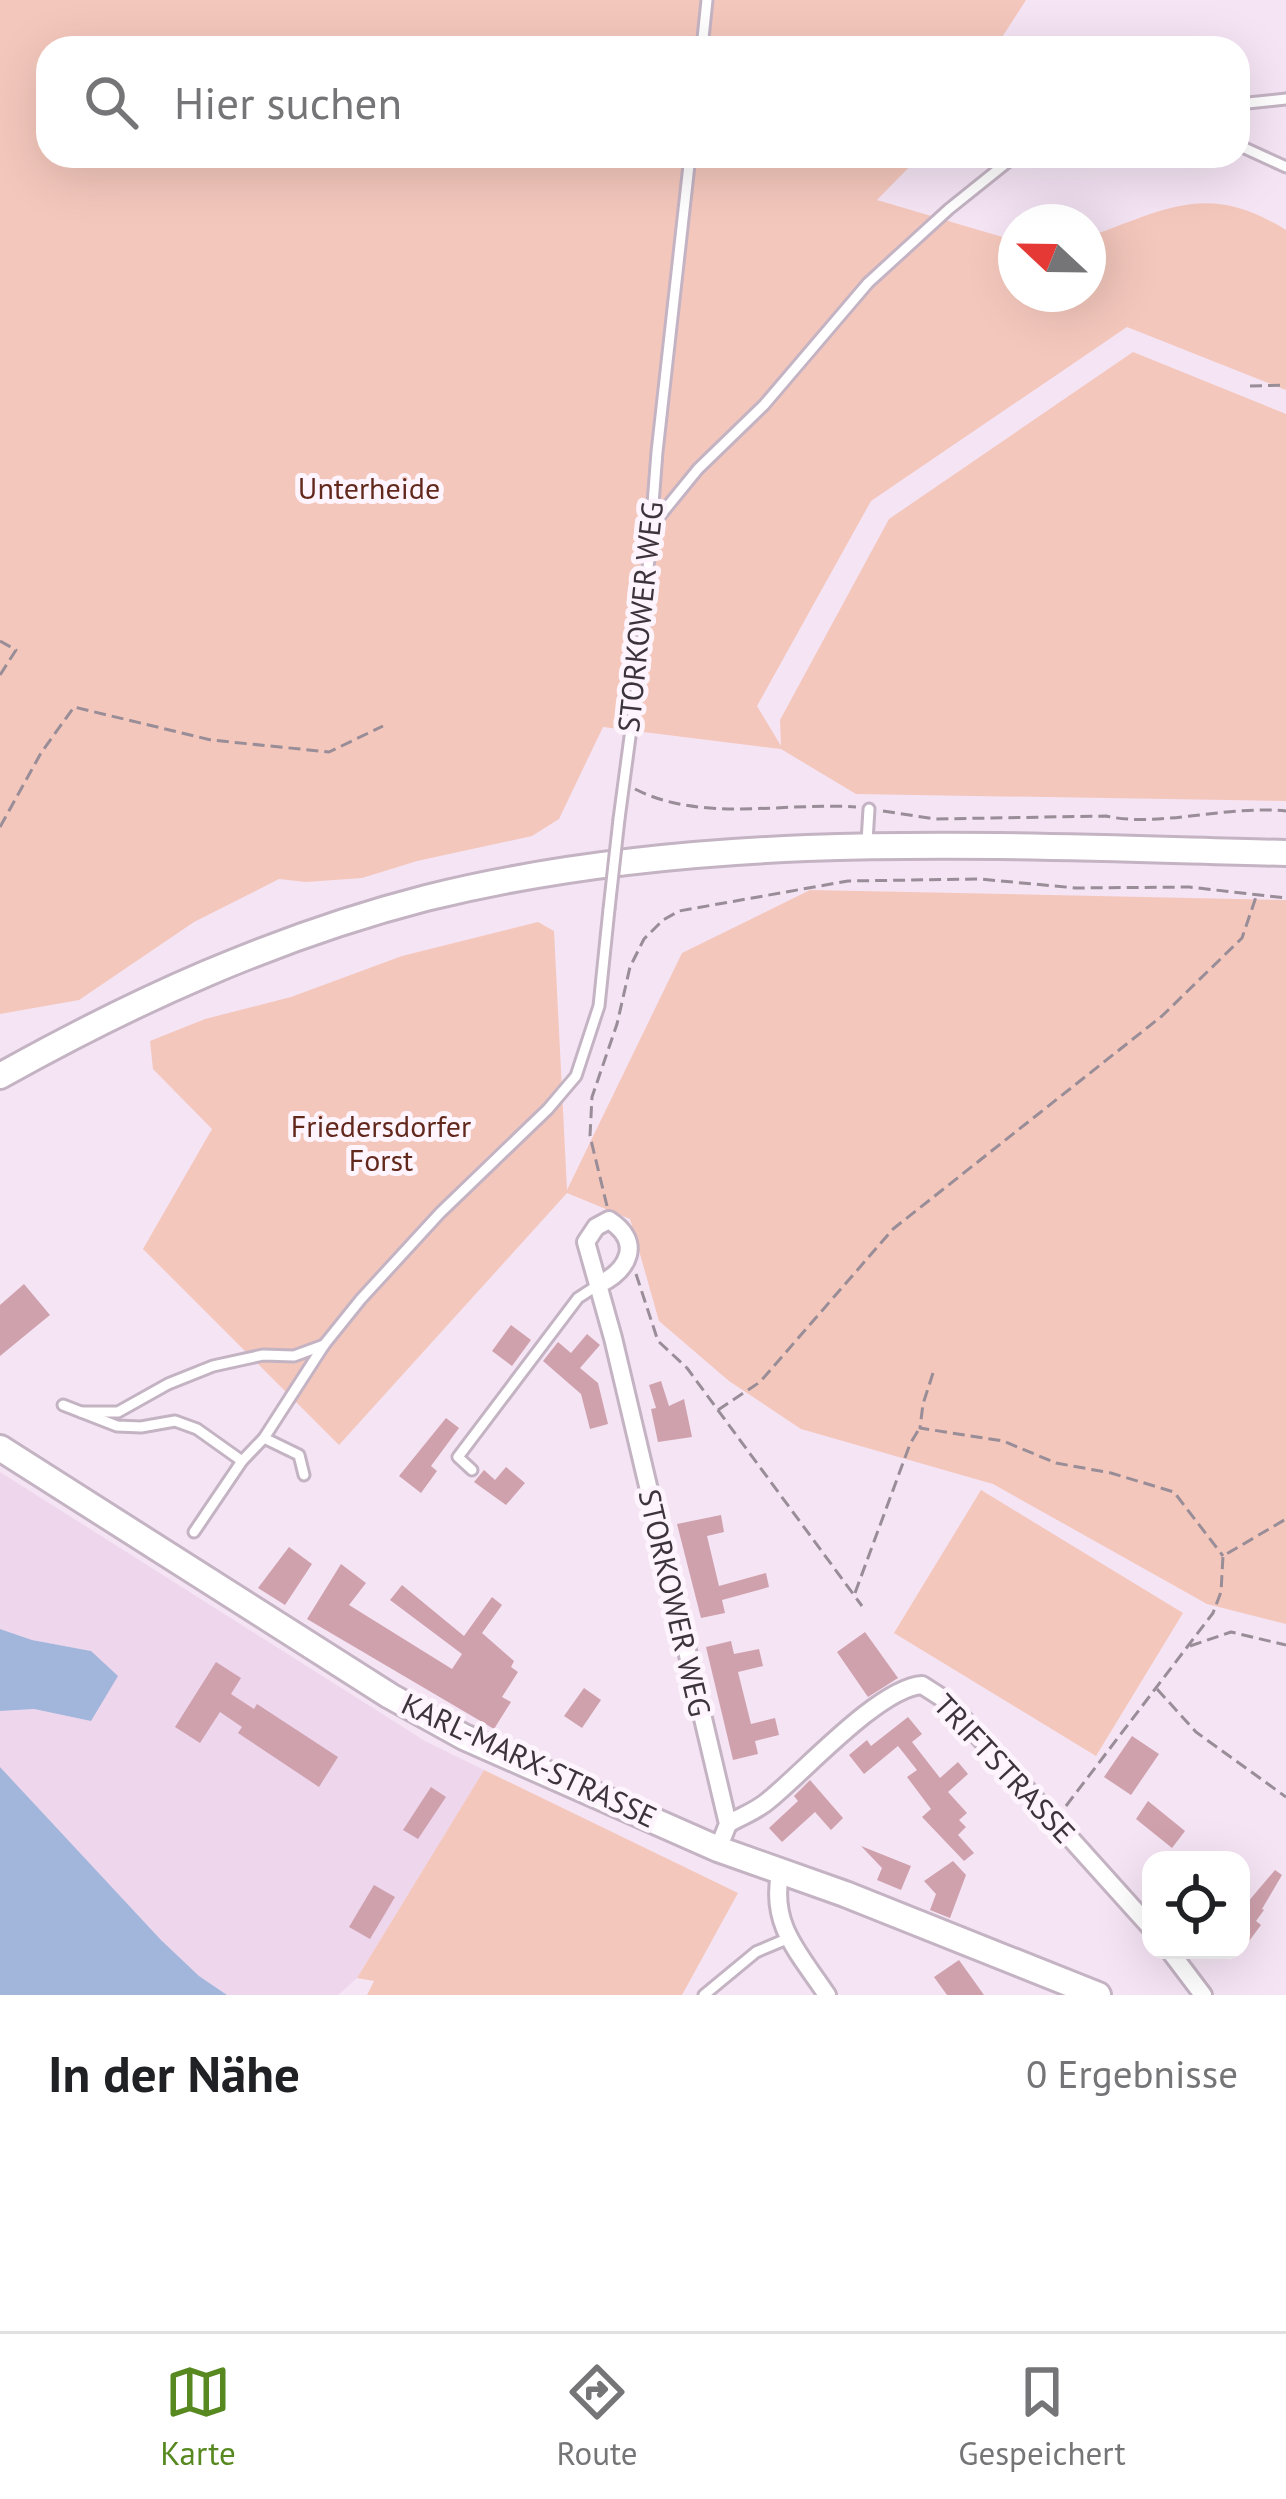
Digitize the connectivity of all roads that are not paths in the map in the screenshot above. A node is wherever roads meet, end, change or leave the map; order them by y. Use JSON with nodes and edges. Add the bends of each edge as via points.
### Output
{"nodes":[{"id":1,"x":707,"y":0,"type":"edge"},
{"id":2,"x":703,"y":36,"type":"edge"},
{"id":3,"x":1286,"y":99,"type":"edge"},
{"id":4,"x":1250,"y":103,"type":"edge"},
{"id":5,"x":1250,"y":150,"type":"edge"},
{"id":6,"x":1286,"y":166,"type":"edge"},
{"id":7,"x":689,"y":168,"type":"edge"},
{"id":8,"x":1000,"y":168,"type":"edge"},
{"id":9,"x":653,"y":524,"type":"junction"},
{"id":10,"x":868,"y":808,"type":"road end"},
{"id":11,"x":867,"y":847,"type":"junction"},
{"id":12,"x":1286,"y":853,"type":"edge"},
{"id":13,"x":0,"y":1076,"type":"edge"},
{"id":14,"x":598,"y":1285,"type":"junction"},
{"id":15,"x":324,"y":1345,"type":"junction"},
{"id":16,"x":63,"y":1405,"type":"dead end"},
{"id":17,"x":81,"y":1412,"type":"junction"},
{"id":18,"x":265,"y":1438,"type":"junction"},
{"id":19,"x":0,"y":1448,"type":"edge"},
{"id":20,"x":242,"y":1461,"type":"junction"},
{"id":21,"x":472,"y":1470,"type":"dead end"},
{"id":22,"x":304,"y":1475,"type":"dead end"},
{"id":23,"x":194,"y":1532,"type":"dead end"},
{"id":24,"x":728,"y":1824,"type":"junction"},
{"id":25,"x":718,"y":1850,"type":"junction"},
{"id":26,"x":780,"y":1874,"type":"junction"},
{"id":27,"x":1142,"y":1918,"type":"edge"},
{"id":28,"x":789,"y":1938,"type":"junction"},
{"id":29,"x":1176,"y":1959,"type":"edge"},
{"id":30,"x":704,"y":1995,"type":"edge"},
{"id":31,"x":827,"y":1995,"type":"edge"},
{"id":32,"x":1098,"y":1995,"type":"edge"},
{"id":33,"x":1202,"y":1995,"type":"edge"}],
"edges":[{"from":1,"to":2,"type":"lane"},
{"from":3,"to":4,"type":"lane"},
{"from":5,"to":6,"type":"lane"},
{"from":7,"to":9,"type":"lane","name":"STORKOWER WEG"},
{"from":8,"to":9,"type":"lane","via":[[868,283]]},
{"from":9,"to":15,"type":"lane","name":"STORKOWER WEG","bridge":true,"via":[[599,1006],[576,1076],[393,1261]]},
{"from":10,"to":11,"type":"lane"},
{"from":11,"to":12,"type":"main road"},
{"from":11,"to":13,"type":"main road","via":[[593,866],[407,904],[194,977]]},
{"from":14,"to":14,"type":"street","name":"STORKOWER WEG","via":[[586,1242],[608,1220],[621,1228],[627,1264]]},
{"from":14,"to":21,"type":"lane","via":[[578,1298],[458,1457]]},
{"from":14,"to":24,"type":"street","name":"STORKOWER WEG"},
{"from":15,"to":17,"type":"lane","via":[[213,1366],[118,1412]]},
{"from":15,"to":18,"type":"lane"},
{"from":16,"to":17,"type":"lane"},
{"from":17,"to":20,"type":"lane","via":[[117,1426],[175,1421]]},
{"from":18,"to":20,"type":"lane"},
{"from":18,"to":22,"type":"lane","via":[[298,1455]]},
{"from":19,"to":25,"type":"main road","name":"KARL-MARX-STRASSE","via":[[428,1719]]},
{"from":20,"to":23,"type":"lane"},
{"from":24,"to":25,"type":"street"},
{"from":24,"to":27,"type":"street","name":"TRIFTSTRASSE","via":[[770,1800],[900,1691],[922,1685],[947,1701]]},
{"from":25,"to":26,"type":"main road","name":"KARL-MARX-STRASSE"},
{"from":26,"to":28,"type":"street","via":[[777,1912]]},
{"from":26,"to":32,"type":"main road","name":"KARL-MARX-STRASSE"},
{"from":28,"to":30,"type":"lane","via":[[756,1952]]},
{"from":28,"to":31,"type":"street"},
{"from":29,"to":33,"type":"street"}]}
